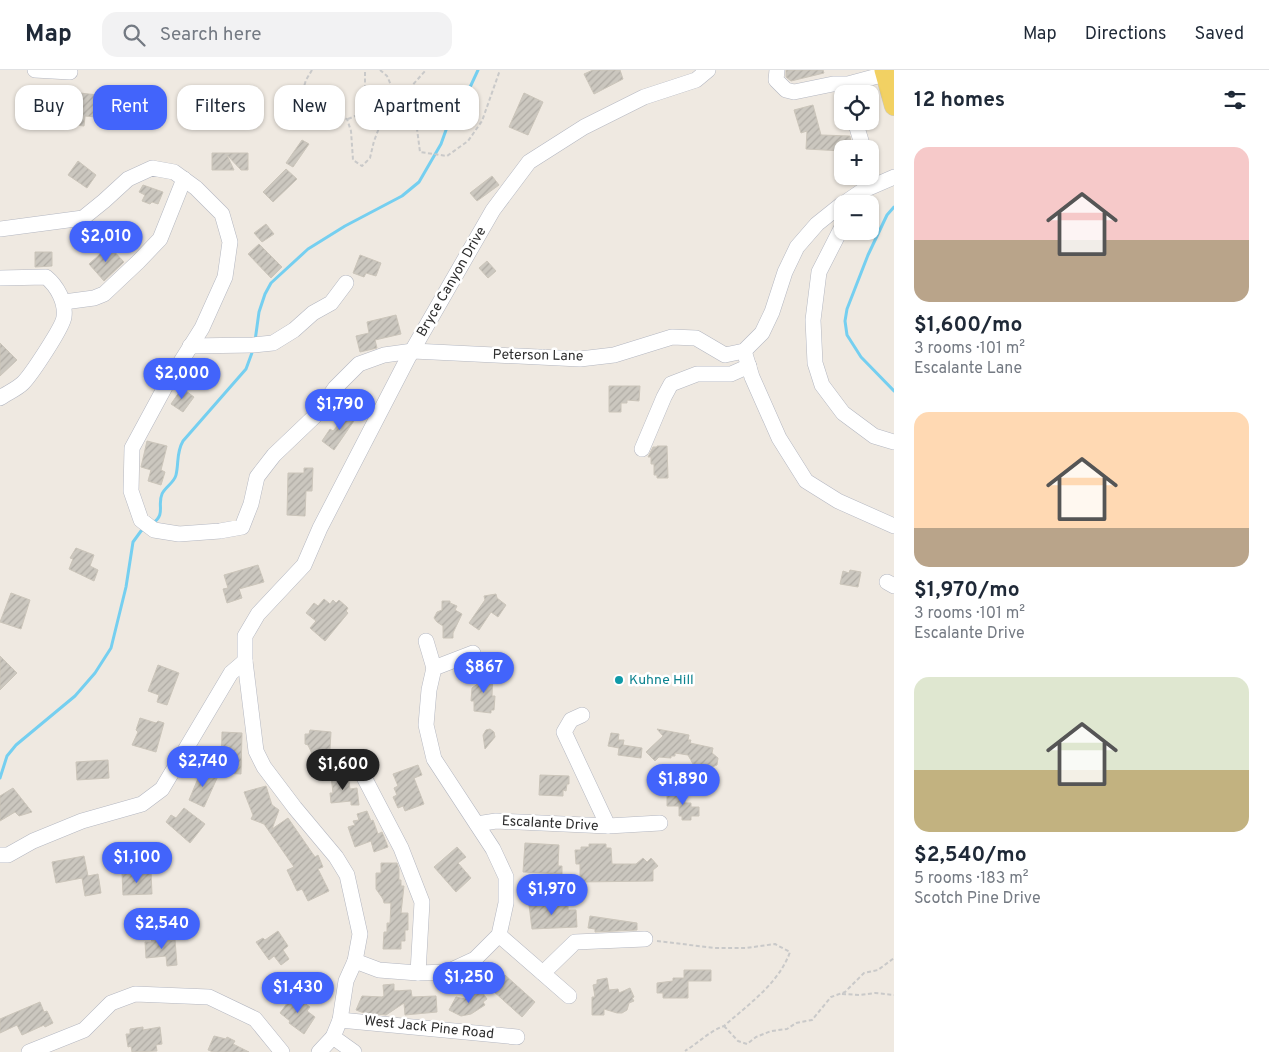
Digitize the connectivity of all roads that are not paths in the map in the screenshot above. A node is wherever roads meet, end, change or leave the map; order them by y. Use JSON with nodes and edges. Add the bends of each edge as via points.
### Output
{"nodes":[{"id":1,"x":35,"y":70,"type":"edge"},
{"id":2,"x":708,"y":70,"type":"edge"},
{"id":3,"x":777,"y":70,"type":"edge"},
{"id":4,"x":70,"y":72,"type":"dead end"},
{"id":5,"x":884,"y":72,"type":"edge"},
{"id":6,"x":836,"y":85,"type":"edge"},
{"id":7,"x":856,"y":85,"type":"edge"},
{"id":8,"x":894,"y":106,"type":"edge"},
{"id":9,"x":894,"y":177,"type":"edge"},
{"id":10,"x":184,"y":179,"type":"junction"},
{"id":11,"x":865,"y":195,"type":"edge"},
{"id":12,"x":834,"y":211,"type":"edge"},
{"id":13,"x":0,"y":228,"type":"edge"},
{"id":14,"x":835,"y":240,"type":"edge"},
{"id":15,"x":0,"y":278,"type":"edge"},
{"id":16,"x":346,"y":283,"type":"dead end"},
{"id":17,"x":64,"y":302,"type":"junction"},
{"id":18,"x":190,"y":346,"type":"junction"},
{"id":19,"x":413,"y":351,"type":"junction"},
{"id":20,"x":744,"y":351,"type":"junction"},
{"id":21,"x":749,"y":366,"type":"junction"},
{"id":22,"x":0,"y":398,"type":"edge"},
{"id":23,"x":894,"y":442,"type":"edge"},
{"id":24,"x":642,"y":449,"type":"dead end"},
{"id":25,"x":894,"y":526,"type":"edge"},
{"id":26,"x":426,"y":641,"type":"dead end"},
{"id":27,"x":473,"y":653,"type":"dead end"},
{"id":28,"x":245,"y":661,"type":"junction"},
{"id":29,"x":434,"y":668,"type":"junction"},
{"id":30,"x":582,"y":715,"type":"dead end"},
{"id":31,"x":354,"y":758,"type":"dead end"},
{"id":32,"x":660,"y":823,"type":"dead end"},
{"id":33,"x":477,"y":824,"type":"junction"},
{"id":34,"x":608,"y":826,"type":"junction"},
{"id":35,"x":0,"y":855,"type":"edge"},
{"id":36,"x":499,"y":935,"type":"junction"},
{"id":37,"x":645,"y":939,"type":"road end"},
{"id":38,"x":355,"y":961,"type":"junction"},
{"id":39,"x":418,"y":973,"type":"junction"},
{"id":40,"x":543,"y":973,"type":"junction"},
{"id":41,"x":570,"y":996,"type":"dead end"},
{"id":42,"x":340,"y":1020,"type":"junction"},
{"id":43,"x":333,"y":1036,"type":"junction"},
{"id":44,"x":517,"y":1037,"type":"dead end"},
{"id":45,"x":30,"y":1052,"type":"edge"},
{"id":46,"x":282,"y":1052,"type":"edge"},
{"id":47,"x":319,"y":1052,"type":"edge"},
{"id":48,"x":354,"y":1052,"type":"edge"}],
"edges":[{"from":1,"to":4,"type":"street"},
{"from":2,"to":19,"type":"street","name":"Bryce Canyon Drive","via":[[696,80],[644,97],[584,127],[529,162],[493,210]]},
{"from":3,"to":6,"type":"street","via":[[776,80],[786,90],[794,92]]},
{"from":5,"to":7,"type":"street"},
{"from":5,"to":8,"type":"main road"},
{"from":9,"to":11,"type":"street"},
{"from":10,"to":13,"type":"street","name":"Bryce Canyon Drive","via":[[174,172],[152,168],[128,179],[83,218]]},
{"from":10,"to":17,"type":"street","via":[[160,239],[138,262],[104,294]]},
{"from":10,"to":18,"type":"street","name":"Bryce Canyon Drive","via":[[222,214],[230,242],[225,277],[202,328]]},
{"from":12,"to":20,"type":"street","via":[[796,247],[762,334]]},
{"from":14,"to":23,"type":"street","via":[[819,272],[813,320],[815,363],[822,385],[843,414],[874,436]]},
{"from":15,"to":17,"type":"street","via":[[46,277],[53,282]]},
{"from":16,"to":18,"type":"street","via":[[331,303],[273,343]]},
{"from":17,"to":22,"type":"street","via":[[64,319],[38,363],[22,384]]},
{"from":18,"to":19,"type":"street","name":"Bryce Canyon Drive","via":[[132,448],[131,491],[141,520],[154,530],[179,534],[242,527],[257,477],[274,455],[317,414],[335,388],[359,364],[384,355]]},
{"from":19,"to":20,"type":"street","name":"Peterson Lane","via":[[580,359],[614,355],[672,337],[696,338],[725,355]]},
{"from":19,"to":28,"type":"street","via":[[320,528],[304,565],[258,614],[245,636]]},
{"from":20,"to":21,"type":"street"},
{"from":21,"to":24,"type":"street","via":[[731,374],[696,374],[671,384]]},
{"from":21,"to":25,"type":"street","via":[[779,438],[806,482],[838,502]]},
{"from":26,"to":29,"type":"street"},
{"from":27,"to":29,"type":"street"},
{"from":28,"to":35,"type":"street","via":[[231,673],[162,789],[142,804],[82,821],[8,855]]},
{"from":28,"to":38,"type":"street","via":[[256,751],[264,767],[336,857],[346,875],[360,934]]},
{"from":29,"to":33,"type":"street","via":[[426,725],[434,759]]},
{"from":30,"to":34,"type":"street","via":[[571,720],[564,732]]},
{"from":31,"to":39,"type":"street","via":[[401,848],[422,902]]},
{"from":32,"to":34,"type":"street","name":"Escalante Drive"},
{"from":33,"to":34,"type":"street","name":"Escalante Drive","via":[[496,821]]},
{"from":33,"to":36,"type":"street","name":"Escalante Drive","via":[[506,877],[506,903]]},
{"from":36,"to":39,"type":"street","via":[[475,958],[447,972]]},
{"from":36,"to":40,"type":"street"},
{"from":37,"to":40,"type":"street","via":[[575,942]]},
{"from":38,"to":39,"type":"street","via":[[379,970]]},
{"from":38,"to":42,"type":"street","via":[[346,980]]},
{"from":40,"to":41,"type":"street"},
{"from":42,"to":43,"type":"street"},
{"from":42,"to":44,"type":"street","name":"West Jack Pine Road"},
{"from":43,"to":47,"type":"street"},
{"from":43,"to":48,"type":"street"},
{"from":45,"to":46,"type":"street","via":[[84,1030],[110,1003],[135,994],[209,997],[255,1019]]}]}
